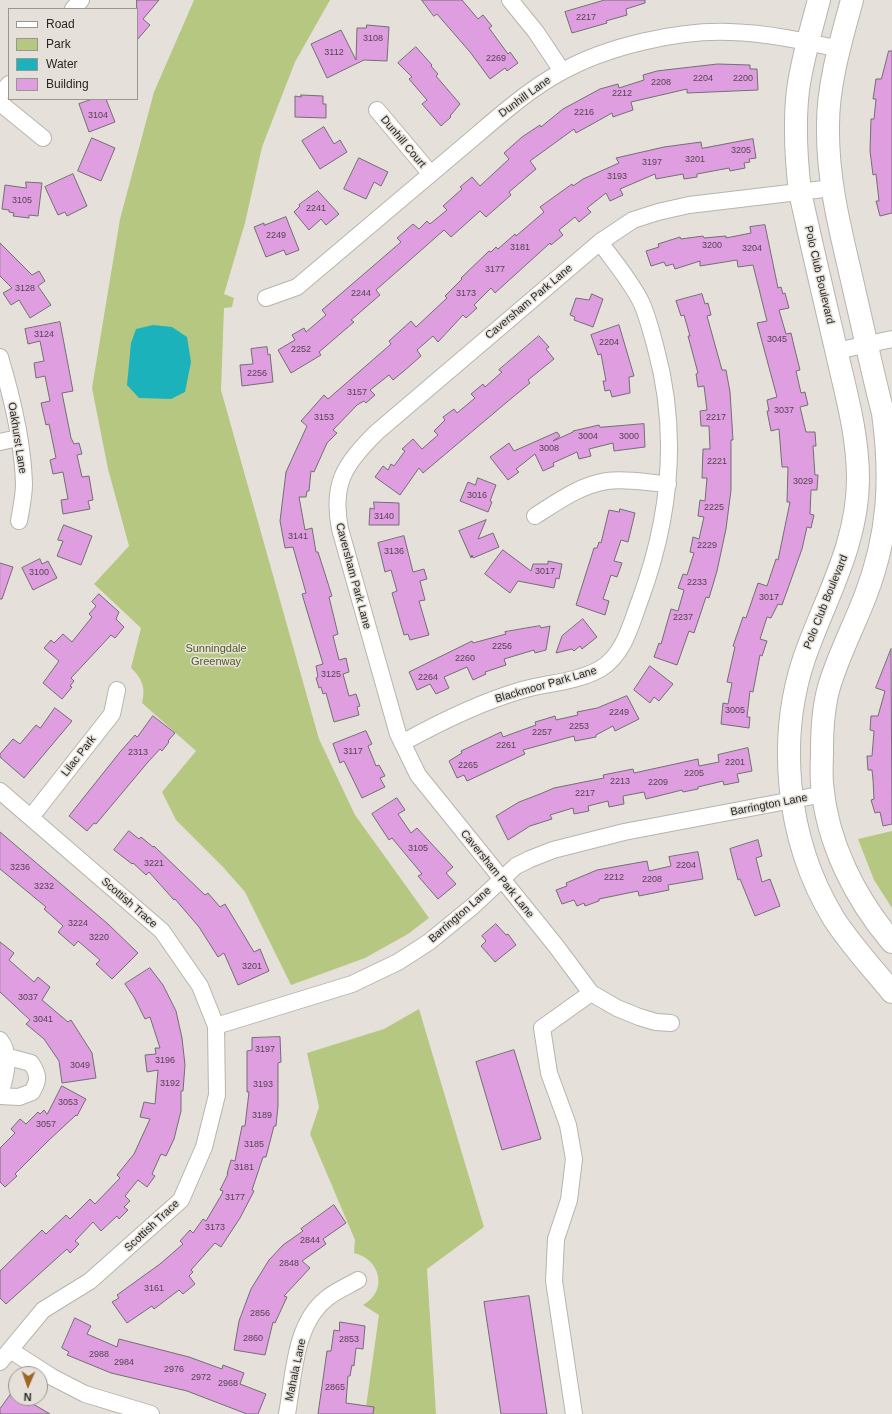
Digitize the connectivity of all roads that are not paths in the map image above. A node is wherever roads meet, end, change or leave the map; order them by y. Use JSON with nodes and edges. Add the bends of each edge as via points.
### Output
{"nodes":[{"id":1,"x":81,"y":0,"type":"edge"},
{"id":2,"x":510,"y":0,"type":"edge"},
{"id":3,"x":819,"y":0,"type":"edge"},
{"id":4,"x":852,"y":0,"type":"edge"},
{"id":5,"x":75,"y":8,"type":"edge"},
{"id":6,"x":808,"y":42,"type":"junction"},
{"id":7,"x":839,"y":49,"type":"junction"},
{"id":8,"x":562,"y":71,"type":"junction"},
{"id":9,"x":8,"y":85,"type":"edge"},
{"id":10,"x":0,"y":95,"type":"edge"},
{"id":11,"x":0,"y":103,"type":"edge"},
{"id":12,"x":377,"y":110,"type":"dead end"},
{"id":13,"x":43,"y":138,"type":"dead end"},
{"id":14,"x":430,"y":174,"type":"junction"},
{"id":15,"x":832,"y":188,"type":"junction"},
{"id":16,"x":800,"y":192,"type":"junction"},
{"id":17,"x":600,"y":242,"type":"junction"},
{"id":18,"x":266,"y":298,"type":"dead end"},
{"id":19,"x":892,"y":338,"type":"edge"},
{"id":20,"x":867,"y":344,"type":"junction"},
{"id":21,"x":836,"y":351,"type":"junction"},
{"id":22,"x":0,"y":357,"type":"edge"},
{"id":23,"x":18,"y":438,"type":"junction"},
{"id":24,"x":0,"y":442,"type":"edge"},
{"id":25,"x":668,"y":484,"type":"junction"},
{"id":26,"x":535,"y":516,"type":"dead end"},
{"id":27,"x":19,"y":521,"type":"dead end"},
{"id":28,"x":117,"y":690,"type":"dead end"},
{"id":29,"x":402,"y":743,"type":"junction"},
{"id":30,"x":0,"y":792,"type":"edge"},
{"id":31,"x":824,"y":794,"type":"junction"},
{"id":32,"x":792,"y":800,"type":"junction"},
{"id":33,"x":31,"y":817,"type":"junction"},
{"id":34,"x":501,"y":879,"type":"junction"},
{"id":35,"x":892,"y":942,"type":"edge"},
{"id":36,"x":591,"y":992,"type":"junction"},
{"id":37,"x":892,"y":992,"type":"edge"},
{"id":38,"x":671,"y":1023,"type":"dead end"},
{"id":39,"x":216,"y":1026,"type":"junction"},
{"id":40,"x":0,"y":1040,"type":"edge"},
{"id":41,"x":5,"y":1056,"type":"junction"},
{"id":42,"x":0,"y":1096,"type":"edge"},
{"id":43,"x":358,"y":1280,"type":"dead end"},
{"id":44,"x":10,"y":1350,"type":"junction"},
{"id":45,"x":0,"y":1362,"type":"edge"},
{"id":46,"x":151,"y":1414,"type":"edge"},
{"id":47,"x":287,"y":1414,"type":"edge"},
{"id":48,"x":574,"y":1414,"type":"edge"}],
"edges":[{"from":1,"to":5,"type":"street"},
{"from":2,"to":8,"type":"street","via":[[536,32]]},
{"from":3,"to":6,"type":"street","name":"Polo Club Boulevard"},
{"from":4,"to":7,"type":"street"},
{"from":6,"to":7,"type":"street","name":"Dunhill Lane"},
{"from":6,"to":8,"type":"street","name":"Dunhill Lane","via":[[730,32],[688,34],[641,42],[602,54]]},
{"from":6,"to":16,"type":"street","name":"Polo Club Boulevard","via":[[798,90],[796,122]]},
{"from":7,"to":15,"type":"street","via":[[830,94],[828,124]]},
{"from":8,"to":14,"type":"street","name":"Dunhill Lane","via":[[511,106]]},
{"from":9,"to":10,"type":"street"},
{"from":11,"to":13,"type":"street"},
{"from":12,"to":14,"type":"street","name":"Dunhill Court"},
{"from":14,"to":18,"type":"street","name":"Dunhill Lane","via":[[297,287]]},
{"from":15,"to":16,"type":"street","name":"Caversham Park Lane"},
{"from":15,"to":20,"type":"street"},
{"from":16,"to":17,"type":"street","name":"Caversham Park Lane","via":[[689,205],[658,212],[633,220]]},
{"from":16,"to":21,"type":"street","name":"Polo Club Boulevard"},
{"from":17,"to":25,"type":"street","name":"Blackmoor Park Lane","via":[[641,303],[649,323],[661,366],[667,401]]},
{"from":17,"to":29,"type":"street","name":"Caversham Park Lane","via":[[377,432],[358,450],[343,474],[337,497],[340,530]]},
{"from":19,"to":20,"type":"street"},
{"from":20,"to":21,"type":"street"},
{"from":20,"to":31,"type":"street","via":[[888,438],[889,506],[878,558],[865,597],[839,657],[825,706],[822,734]]},
{"from":21,"to":32,"type":"street","name":"Polo Club Boulevard","via":[[854,431],[858,479],[855,515],[845,556],[809,646],[793,701],[790,749]]},
{"from":22,"to":23,"type":"street","name":"Oakhurst Lane"},
{"from":23,"to":24,"type":"street"},
{"from":23,"to":27,"type":"street","name":"Oakhurst Lane","via":[[24,485]]},
{"from":25,"to":26,"type":"street","via":[[620,480],[589,485]]},
{"from":25,"to":29,"type":"street","name":"Blackmoor Park Lane","via":[[659,539],[645,587],[625,641],[611,661],[583,676],[494,699]]},
{"from":28,"to":33,"type":"street","name":"Lilac Park","via":[[112,714]]},
{"from":29,"to":34,"type":"street","name":"Caversham Park Lane","via":[[426,787]]},
{"from":30,"to":33,"type":"street","name":"Scottish Trace"},
{"from":31,"to":32,"type":"street","name":"Barrington Lane"},
{"from":31,"to":35,"type":"street","via":[[829,823],[845,870],[861,900]]},
{"from":32,"to":34,"type":"street","name":"Barrington Lane","via":[[581,842],[530,858]]},
{"from":32,"to":37,"type":"street","name":"Polo Club Boulevard","via":[[809,867],[833,917],[850,942]]},
{"from":33,"to":39,"type":"street","name":"Scottish Trace","via":[[162,931],[200,986]]},
{"from":34,"to":36,"type":"street","name":"Caversham Park Lane"},
{"from":34,"to":39,"type":"street","name":"Barrington Lane","via":[[474,906],[429,942],[398,962],[352,984]]},
{"from":36,"to":38,"type":"street","name":"Caversham Park Lane","via":[[617,1008],[639,1017]]},
{"from":36,"to":48,"type":"street","via":[[542,1028],[549,1073],[568,1125],[574,1159],[569,1200],[556,1239],[554,1281]]},
{"from":39,"to":44,"type":"street","name":"Scottish Trace","via":[[217,1095],[204,1147],[181,1200],[90,1281],[43,1310]]},
{"from":40,"to":41,"type":"street","via":[[4,1046]]},
{"from":41,"to":42,"type":"street","via":[[7,1074]]},
{"from":41,"to":42,"type":"street","via":[[31,1063],[38,1073],[37,1083],[32,1092],[19,1096]]},
{"from":43,"to":47,"type":"street","name":"Mahala Lane","via":[[326,1299],[308,1321],[298,1350]]},
{"from":44,"to":45,"type":"street","name":"Scottish Trace"},
{"from":44,"to":46,"type":"street","via":[[52,1378],[85,1394]]}]}
